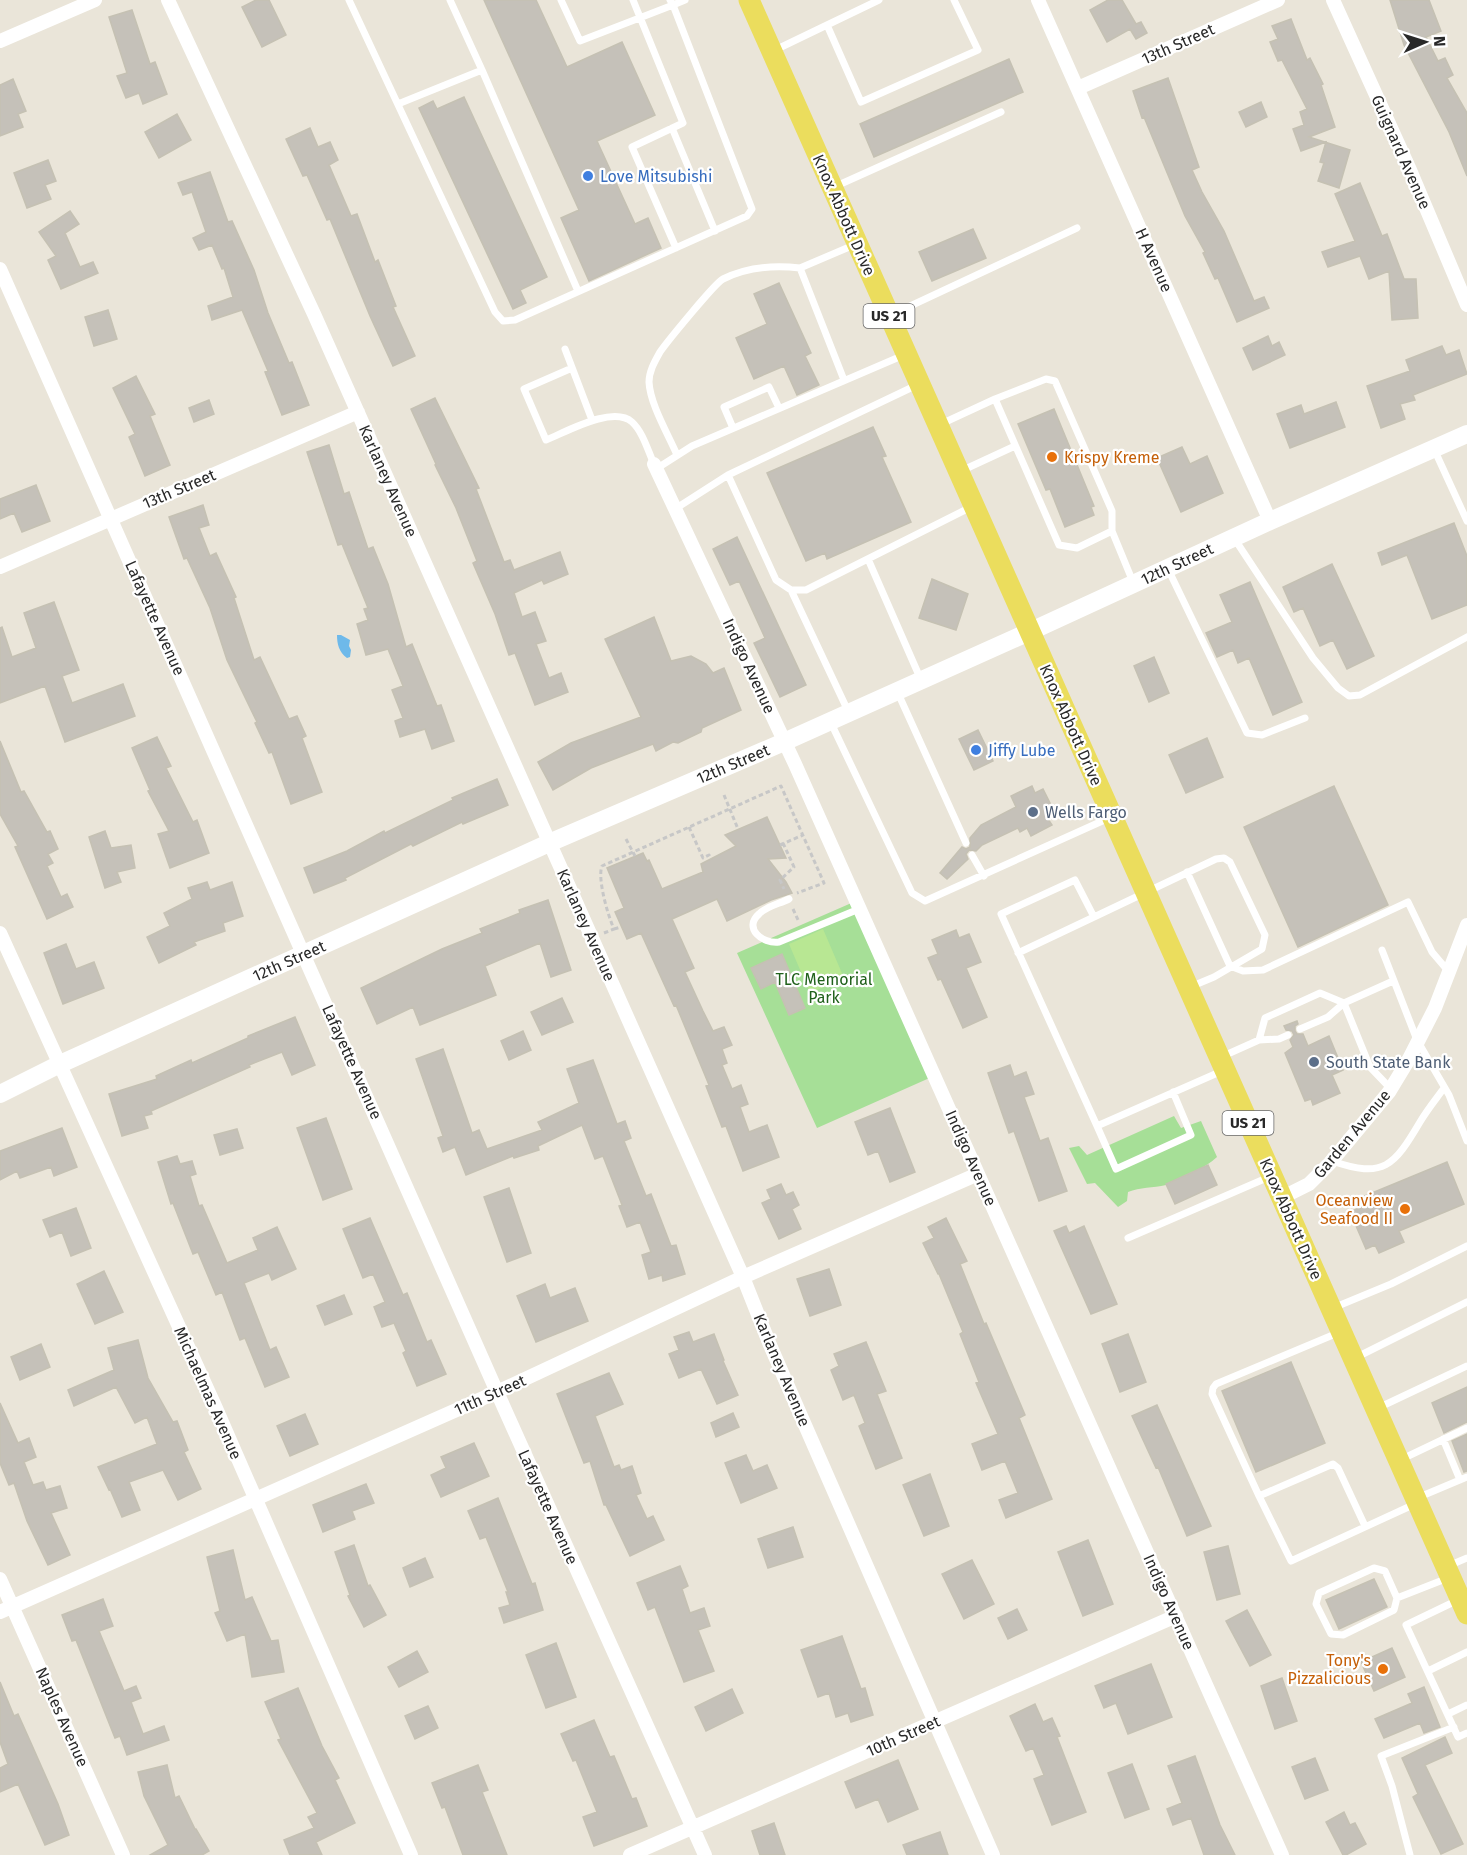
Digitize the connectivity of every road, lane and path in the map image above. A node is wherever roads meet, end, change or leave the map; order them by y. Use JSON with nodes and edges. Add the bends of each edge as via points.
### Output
{"nodes":[{"id":1,"x":95,"y":0,"type":"edge"},
{"id":2,"x":168,"y":0,"type":"edge"},
{"id":3,"x":349,"y":0,"type":"edge"},
{"id":4,"x":450,"y":0,"type":"edge"},
{"id":5,"x":561,"y":0,"type":"edge"},
{"id":6,"x":633,"y":0,"type":"edge"},
{"id":7,"x":685,"y":0,"type":"edge"},
{"id":8,"x":749,"y":0,"type":"edge"},
{"id":9,"x":879,"y":0,"type":"edge"},
{"id":10,"x":954,"y":0,"type":"edge"},
{"id":11,"x":1038,"y":0,"type":"edge"},
{"id":12,"x":1278,"y":0,"type":"edge"},
{"id":13,"x":1333,"y":0,"type":"edge"},
{"id":14,"x":671,"y":3,"type":"edge"},
{"id":15,"x":640,"y":18,"type":"junction"},
{"id":16,"x":827,"y":25,"type":"junction"},
{"id":17,"x":0,"y":41,"type":"edge"},
{"id":18,"x":772,"y":51,"type":"junction"},
{"id":19,"x":482,"y":70,"type":"junction"},
{"id":20,"x":1078,"y":88,"type":"junction"},
{"id":21,"x":398,"y":104,"type":"junction"},
{"id":22,"x":1001,"y":112,"type":"dead end"},
{"id":23,"x":672,"y":128,"type":"junction"},
{"id":24,"x":832,"y":188,"type":"junction"},
{"id":25,"x":1077,"y":228,"type":"dead end"},
{"id":26,"x":715,"y":231,"type":"junction"},
{"id":27,"x":857,"y":244,"type":"junction"},
{"id":28,"x":676,"y":248,"type":"junction"},
{"id":29,"x":800,"y":268,"type":"junction"},
{"id":30,"x":0,"y":269,"type":"edge"},
{"id":31,"x":578,"y":291,"type":"junction"},
{"id":32,"x":1467,"y":304,"type":"edge"},
{"id":33,"x":889,"y":316,"type":"junction"},
{"id":34,"x":565,"y":349,"type":"dead end"},
{"id":35,"x":906,"y":354,"type":"junction"},
{"id":36,"x":572,"y":368,"type":"junction"},
{"id":37,"x":844,"y":380,"type":"junction"},
{"id":38,"x":919,"y":384,"type":"junction"},
{"id":39,"x":995,"y":399,"type":"junction"},
{"id":40,"x":779,"y":408,"type":"junction"},
{"id":41,"x":358,"y":412,"type":"junction"},
{"id":42,"x":592,"y":420,"type":"junction"},
{"id":43,"x":938,"y":426,"type":"junction"},
{"id":44,"x":733,"y":428,"type":"junction"},
{"id":45,"x":1467,"y":434,"type":"edge"},
{"id":46,"x":1015,"y":446,"type":"junction"},
{"id":47,"x":1434,"y":449,"type":"junction"},
{"id":48,"x":677,"y":455,"type":"junction"},
{"id":49,"x":655,"y":466,"type":"junction"},
{"id":50,"x":959,"y":472,"type":"junction"},
{"id":51,"x":728,"y":475,"type":"junction"},
{"id":52,"x":974,"y":506,"type":"junction"},
{"id":53,"x":675,"y":509,"type":"junction"},
{"id":54,"x":111,"y":518,"type":"junction"},
{"id":55,"x":1270,"y":521,"type":"junction"},
{"id":56,"x":1467,"y":521,"type":"edge"},
{"id":57,"x":1112,"y":531,"type":"junction"},
{"id":58,"x":1234,"y":538,"type":"junction"},
{"id":59,"x":868,"y":559,"type":"junction"},
{"id":60,"x":0,"y":567,"type":"edge"},
{"id":61,"x":1168,"y":568,"type":"junction"},
{"id":62,"x":1134,"y":584,"type":"junction"},
{"id":63,"x":791,"y":590,"type":"junction"},
{"id":64,"x":1029,"y":632,"type":"junction"},
{"id":65,"x":1467,"y":637,"type":"edge"},
{"id":66,"x":921,"y":681,"type":"junction"},
{"id":67,"x":897,"y":692,"type":"junction"},
{"id":68,"x":849,"y":713,"type":"junction"},
{"id":69,"x":1305,"y":718,"type":"dead end"},
{"id":70,"x":831,"y":721,"type":"junction"},
{"id":71,"x":784,"y":742,"type":"junction"},
{"id":72,"x":724,"y":795,"type":"dead end"},
{"id":73,"x":729,"y":808,"type":"junction"},
{"id":74,"x":1112,"y":817,"type":"junction"},
{"id":75,"x":689,"y":826,"type":"junction"},
{"id":76,"x":738,"y":829,"type":"dead end"},
{"id":77,"x":803,"y":835,"type":"junction"},
{"id":78,"x":626,"y":839,"type":"dead end"},
{"id":79,"x":549,"y":843,"type":"junction"},
{"id":80,"x":966,"y":843,"type":"dead end"},
{"id":81,"x":632,"y":852,"type":"junction"},
{"id":82,"x":972,"y":855,"type":"dead end"},
{"id":83,"x":634,"y":856,"type":"dead end"},
{"id":84,"x":711,"y":859,"type":"dead end"},
{"id":85,"x":1187,"y":872,"type":"junction"},
{"id":86,"x":984,"y":876,"type":"junction"},
{"id":87,"x":1144,"y":892,"type":"junction"},
{"id":88,"x":789,"y":899,"type":"junction"},
{"id":89,"x":859,"y":909,"type":"junction"},
{"id":90,"x":1094,"y":917,"type":"junction"},
{"id":91,"x":1467,"y":925,"type":"edge"},
{"id":92,"x":621,"y":927,"type":"dead end"},
{"id":93,"x":614,"y":929,"type":"junction"},
{"id":94,"x":803,"y":932,"type":"junction"},
{"id":95,"x":0,"y":933,"type":"edge"},
{"id":96,"x":591,"y":939,"type":"junction"},
{"id":97,"x":1382,"y":950,"type":"dead end"},
{"id":98,"x":1018,"y":953,"type":"junction"},
{"id":99,"x":304,"y":954,"type":"junction"},
{"id":100,"x":1230,"y":966,"type":"junction"},
{"id":101,"x":1450,"y":973,"type":"junction"},
{"id":102,"x":1393,"y":981,"type":"junction"},
{"id":103,"x":1188,"y":988,"type":"junction"},
{"id":104,"x":1344,"y":1003,"type":"junction"},
{"id":105,"x":1300,"y":1029,"type":"dead end"},
{"id":106,"x":1288,"y":1035,"type":"dead end"},
{"id":107,"x":1259,"y":1040,"type":"junction"},
{"id":108,"x":1417,"y":1040,"type":"junction"},
{"id":109,"x":1221,"y":1064,"type":"junction"},
{"id":110,"x":58,"y":1065,"type":"junction"},
{"id":111,"x":1444,"y":1088,"type":"junction"},
{"id":112,"x":1391,"y":1089,"type":"junction"},
{"id":113,"x":1173,"y":1092,"type":"junction"},
{"id":114,"x":0,"y":1094,"type":"edge"},
{"id":115,"x":1097,"y":1126,"type":"junction"},
{"id":116,"x":1467,"y":1141,"type":"edge"},
{"id":117,"x":1332,"y":1161,"type":"junction"},
{"id":118,"x":978,"y":1174,"type":"junction"},
{"id":119,"x":1272,"y":1176,"type":"junction"},
{"id":120,"x":1281,"y":1198,"type":"junction"},
{"id":121,"x":1128,"y":1238,"type":"dead end"},
{"id":122,"x":1467,"y":1246,"type":"edge"},
{"id":123,"x":743,"y":1277,"type":"junction"},
{"id":124,"x":1467,"y":1302,"type":"edge"},
{"id":125,"x":1331,"y":1309,"type":"junction"},
{"id":126,"x":1341,"y":1332,"type":"junction"},
{"id":127,"x":1353,"y":1359,"type":"junction"},
{"id":128,"x":1467,"y":1366,"type":"edge"},
{"id":129,"x":497,"y":1392,"type":"junction"},
{"id":130,"x":1376,"y":1409,"type":"junction"},
{"id":131,"x":1467,"y":1428,"type":"edge"},
{"id":132,"x":1443,"y":1439,"type":"junction"},
{"id":133,"x":1398,"y":1460,"type":"junction"},
{"id":134,"x":1464,"y":1478,"type":"edge"},
{"id":135,"x":1259,"y":1496,"type":"junction"},
{"id":136,"x":255,"y":1498,"type":"junction"},
{"id":137,"x":1416,"y":1501,"type":"junction"},
{"id":138,"x":1365,"y":1526,"type":"junction"},
{"id":139,"x":1467,"y":1557,"type":"edge"},
{"id":140,"x":1448,"y":1572,"type":"junction"},
{"id":141,"x":0,"y":1579,"type":"edge"},
{"id":142,"x":1397,"y":1598,"type":"junction"},
{"id":143,"x":1463,"y":1606,"type":"edge"},
{"id":144,"x":6,"y":1609,"type":"edge"},
{"id":145,"x":1176,"y":1616,"type":"junction"},
{"id":146,"x":1467,"y":1652,"type":"edge"},
{"id":147,"x":1428,"y":1671,"type":"junction"},
{"id":148,"x":1467,"y":1705,"type":"edge"},
{"id":149,"x":1448,"y":1714,"type":"junction"},
{"id":150,"x":935,"y":1722,"type":"junction"},
{"id":151,"x":1454,"y":1727,"type":"junction"},
{"id":152,"x":1467,"y":1733,"type":"edge"},
{"id":153,"x":692,"y":1828,"type":"junction"},
{"id":154,"x":123,"y":1855,"type":"edge"},
{"id":155,"x":411,"y":1855,"type":"edge"},
{"id":156,"x":630,"y":1855,"type":"edge"},
{"id":157,"x":705,"y":1855,"type":"edge"},
{"id":158,"x":993,"y":1855,"type":"edge"},
{"id":159,"x":1282,"y":1855,"type":"edge"},
{"id":160,"x":1410,"y":1855,"type":"edge"}],
"edges":[{"from":1,"to":17,"type":"street"},
{"from":2,"to":41,"type":"street","name":"Karlaney Avenue"},
{"from":3,"to":21,"type":"lane"},
{"from":4,"to":19,"type":"lane"},
{"from":5,"to":15,"type":"lane","via":[[580,41]]},
{"from":6,"to":15,"type":"lane"},
{"from":7,"to":14,"type":"lane"},
{"from":8,"to":18,"type":"main road","name":"Knox Abbott Drive","number":"US 21"},
{"from":9,"to":16,"type":"lane"},
{"from":10,"to":16,"type":"lane","via":[[978,50],[861,102]]},
{"from":11,"to":20,"type":"street","name":"H Avenue"},
{"from":12,"to":20,"type":"street","name":"13th Street"},
{"from":13,"to":32,"type":"street","name":"Guignard Avenue"},
{"from":14,"to":15,"type":"lane"},
{"from":14,"to":26,"type":"lane","via":[[752,209],[747,216]]},
{"from":15,"to":23,"type":"lane","via":[[683,123]]},
{"from":16,"to":18,"type":"lane"},
{"from":18,"to":24,"type":"main road","name":"Knox Abbott Drive","number":"US 21"},
{"from":19,"to":21,"type":"lane"},
{"from":19,"to":31,"type":"lane"},
{"from":20,"to":55,"type":"street","name":"H Avenue"},
{"from":21,"to":31,"type":"lane","via":[[495,312],[503,321],[515,320]]},
{"from":22,"to":24,"type":"lane"},
{"from":23,"to":26,"type":"lane"},
{"from":23,"to":28,"type":"lane","via":[[632,147]]},
{"from":24,"to":27,"type":"main road","name":"Knox Abbott Drive","number":"US 21"},
{"from":25,"to":33,"type":"lane"},
{"from":26,"to":28,"type":"lane"},
{"from":27,"to":29,"type":"lane"},
{"from":27,"to":33,"type":"main road","name":"Knox Abbott Drive","number":"US 21"},
{"from":28,"to":31,"type":"lane"},
{"from":29,"to":37,"type":"lane"},
{"from":29,"to":48,"type":"lane","via":[[748,270],[720,280],[661,350],[649,381]]},
{"from":30,"to":54,"type":"street","name":"Lafayette Avenue"},
{"from":33,"to":35,"type":"main road","name":"Knox Abbott Drive","number":"US 21"},
{"from":34,"to":36,"type":"lane"},
{"from":35,"to":37,"type":"lane"},
{"from":35,"to":38,"type":"main road","name":"Knox Abbott Drive","number":"US 21"},
{"from":36,"to":42,"type":"lane"},
{"from":36,"to":42,"type":"lane","via":[[524,388],[546,440]]},
{"from":37,"to":40,"type":"lane"},
{"from":38,"to":43,"type":"main road","name":"Knox Abbott Drive","number":"US 21"},
{"from":38,"to":51,"type":"lane"},
{"from":39,"to":43,"type":"lane"},
{"from":39,"to":46,"type":"lane"},
{"from":39,"to":57,"type":"lane","via":[[1046,379],[1055,381],[1112,511]]},
{"from":40,"to":44,"type":"lane"},
{"from":40,"to":44,"type":"lane","via":[[770,387],[724,407]]},
{"from":41,"to":54,"type":"street","name":"13th Street"},
{"from":41,"to":79,"type":"street","name":"Karlaney Avenue"},
{"from":42,"to":49,"type":"lane","via":[[611,416],[630,420]]},
{"from":43,"to":50,"type":"main road","name":"Knox Abbott Drive","number":"US 21"},
{"from":44,"to":48,"type":"lane"},
{"from":45,"to":47,"type":"main road","name":"12th Street"},
{"from":46,"to":50,"type":"lane"},
{"from":46,"to":57,"type":"lane","via":[[1059,545],[1077,548]]},
{"from":47,"to":55,"type":"main road","name":"12th Street"},
{"from":47,"to":56,"type":"lane"},
{"from":48,"to":49,"type":"lane"},
{"from":49,"to":53,"type":"street","name":"Indigo Avenue"},
{"from":50,"to":52,"type":"main road","name":"Knox Abbott Drive","number":"US 21"},
{"from":51,"to":53,"type":"lane"},
{"from":51,"to":63,"type":"lane","via":[[776,580]]},
{"from":52,"to":59,"type":"lane"},
{"from":52,"to":64,"type":"main road","name":"Knox Abbott Drive","number":"US 21"},
{"from":53,"to":71,"type":"street","name":"Indigo Avenue"},
{"from":54,"to":60,"type":"street","name":"13th Street"},
{"from":54,"to":99,"type":"street","name":"Lafayette Avenue"},
{"from":55,"to":58,"type":"main road","name":"12th Street"},
{"from":57,"to":62,"type":"lane"},
{"from":58,"to":61,"type":"main road","name":"12th Street"},
{"from":58,"to":65,"type":"lane","via":[[1313,658],[1348,696],[1360,695]]},
{"from":59,"to":63,"type":"lane","via":[[806,590]]},
{"from":59,"to":66,"type":"lane"},
{"from":61,"to":62,"type":"main road","name":"12th Street"},
{"from":61,"to":69,"type":"lane","via":[[1247,733],[1262,735]]},
{"from":62,"to":64,"type":"main road","name":"12th Street"},
{"from":63,"to":68,"type":"lane"},
{"from":64,"to":66,"type":"main road","name":"12th Street"},
{"from":64,"to":74,"type":"main road","name":"Knox Abbott Drive","number":"US 21"},
{"from":66,"to":67,"type":"main road","name":"12th Street"},
{"from":67,"to":68,"type":"main road","name":"12th Street"},
{"from":67,"to":80,"type":"lane"},
{"from":68,"to":70,"type":"main road","name":"12th Street"},
{"from":70,"to":71,"type":"main road","name":"12th Street"},
{"from":70,"to":86,"type":"lane","via":[[912,893],[925,901]]},
{"from":71,"to":79,"type":"main road","name":"12th Street"},
{"from":71,"to":89,"type":"street","name":"Indigo Avenue"},
{"from":72,"to":73,"type":"path"},
{"from":73,"to":75,"type":"path"},
{"from":73,"to":76,"type":"path"},
{"from":73,"to":77,"type":"path","via":[[781,786]]},
{"from":74,"to":86,"type":"lane"},
{"from":74,"to":87,"type":"main road","name":"Knox Abbott Drive","number":"US 21"},
{"from":75,"to":81,"type":"path"},
{"from":75,"to":84,"type":"path","via":[[703,858],[709,855]]},
{"from":77,"to":88,"type":"path","via":[[782,844],[794,867],[780,880]]},
{"from":77,"to":88,"type":"path","via":[[824,883]]},
{"from":78,"to":81,"type":"path"},
{"from":79,"to":96,"type":"street","name":"Karlaney Avenue"},
{"from":79,"to":99,"type":"main road","name":"12th Street"},
{"from":81,"to":83,"type":"path"},
{"from":81,"to":93,"type":"path","via":[[600,869],[605,906]]},
{"from":82,"to":86,"type":"lane"},
{"from":85,"to":87,"type":"lane"},
{"from":85,"to":100,"type":"lane"},
{"from":85,"to":100,"type":"lane","via":[[1216,859],[1230,862],[1265,935],[1262,949]]},
{"from":87,"to":90,"type":"lane"},
{"from":87,"to":103,"type":"main road","name":"Knox Abbott Drive","number":"US 21"},
{"from":88,"to":94,"type":"path"},
{"from":88,"to":94,"type":"lane","via":[[760,913],[753,923],[754,930],[768,943]]},
{"from":89,"to":94,"type":"lane"},
{"from":89,"to":118,"type":"street","name":"Indigo Avenue"},
{"from":90,"to":98,"type":"lane"},
{"from":90,"to":98,"type":"lane","via":[[1075,880],[1001,914]]},
{"from":91,"to":101,"type":"street","name":"Garden Avenue"},
{"from":92,"to":93,"type":"path"},
{"from":93,"to":96,"type":"path"},
{"from":95,"to":110,"type":"street","name":"Michaelmas Avenue"},
{"from":96,"to":123,"type":"street","name":"Karlaney Avenue"},
{"from":97,"to":102,"type":"lane"},
{"from":98,"to":115,"type":"lane"},
{"from":99,"to":110,"type":"main road","name":"12th Street"},
{"from":99,"to":129,"type":"street","name":"Lafayette Avenue"},
{"from":100,"to":101,"type":"lane","via":[[1243,971],[1263,970],[1408,902],[1432,952]]},
{"from":100,"to":103,"type":"lane"},
{"from":101,"to":108,"type":"street","name":"Garden Avenue"},
{"from":102,"to":104,"type":"lane"},
{"from":102,"to":108,"type":"lane"},
{"from":103,"to":109,"type":"main road","name":"Knox Abbott Drive","number":"US 21"},
{"from":104,"to":105,"type":"lane","via":[[1328,1017]]},
{"from":104,"to":107,"type":"lane","via":[[1320,993],[1265,1018]]},
{"from":104,"to":112,"type":"lane","via":[[1370,1067]]},
{"from":106,"to":107,"type":"lane","via":[[1279,1040]]},
{"from":107,"to":109,"type":"lane"},
{"from":108,"to":111,"type":"lane"},
{"from":108,"to":112,"type":"street","name":"Garden Avenue"},
{"from":109,"to":113,"type":"lane"},
{"from":109,"to":119,"type":"main road","name":"Knox Abbott Drive","number":"US 21"},
{"from":110,"to":114,"type":"main road","name":"12th Street"},
{"from":110,"to":136,"type":"street","name":"Michaelmas Avenue"},
{"from":111,"to":116,"type":"lane"},
{"from":111,"to":117,"type":"lane","via":[[1402,1153],[1387,1165],[1351,1168]]},
{"from":112,"to":117,"type":"street","name":"Garden Avenue"},
{"from":113,"to":115,"type":"lane"},
{"from":113,"to":115,"type":"lane","via":[[1191,1135],[1116,1169]]},
{"from":117,"to":120,"type":"street","name":"Garden Avenue","via":[[1309,1184]]},
{"from":118,"to":123,"type":"street","name":"11th Street"},
{"from":118,"to":145,"type":"street","name":"Indigo Avenue"},
{"from":119,"to":120,"type":"main road","name":"Knox Abbott Drive","number":"US 21"},
{"from":119,"to":121,"type":"lane"},
{"from":120,"to":125,"type":"main road","name":"Knox Abbott Drive","number":"US 21"},
{"from":122,"to":125,"type":"lane"},
{"from":123,"to":129,"type":"street","name":"11th Street"},
{"from":123,"to":150,"type":"street","name":"Karlaney Avenue"},
{"from":124,"to":127,"type":"lane"},
{"from":125,"to":126,"type":"main road","name":"Knox Abbott Drive","number":"US 21"},
{"from":126,"to":127,"type":"main road","name":"Knox Abbott Drive","number":"US 21"},
{"from":126,"to":135,"type":"lane","via":[[1213,1388],[1212,1394]]},
{"from":127,"to":130,"type":"main road","name":"Knox Abbott Drive","number":"US 21"},
{"from":128,"to":130,"type":"lane"},
{"from":129,"to":136,"type":"street","name":"11th Street"},
{"from":129,"to":153,"type":"street","name":"Lafayette Avenue"},
{"from":130,"to":133,"type":"main road","name":"Knox Abbott Drive","number":"US 21"},
{"from":131,"to":132,"type":"lane"},
{"from":132,"to":133,"type":"lane"},
{"from":132,"to":134,"type":"lane"},
{"from":133,"to":137,"type":"main road","name":"Knox Abbott Drive","number":"US 21"},
{"from":134,"to":137,"type":"lane"},
{"from":135,"to":138,"type":"lane","via":[[1333,1464]]},
{"from":135,"to":138,"type":"lane","via":[[1291,1561]]},
{"from":136,"to":144,"type":"street","name":"11th Street"},
{"from":136,"to":155,"type":"street","name":"Michaelmas Avenue"},
{"from":137,"to":138,"type":"lane"},
{"from":137,"to":140,"type":"main road","name":"Knox Abbott Drive","number":"US 21"},
{"from":139,"to":140,"type":"lane"},
{"from":140,"to":142,"type":"lane"},
{"from":140,"to":143,"type":"main road","name":"Knox Abbott Drive","number":"US 21"},
{"from":141,"to":144,"type":"street","name":"Naples Avenue"},
{"from":142,"to":142,"type":"lane","via":[[1385,1571],[1374,1568],[1319,1593],[1316,1604],[1331,1634],[1342,1635],[1394,1610]]},
{"from":143,"to":147,"type":"lane","via":[[1406,1624]]},
{"from":144,"to":154,"type":"street","name":"Naples Avenue"},
{"from":145,"to":150,"type":"street","name":"10th Street"},
{"from":145,"to":159,"type":"street","name":"Indigo Avenue"},
{"from":146,"to":147,"type":"lane"},
{"from":147,"to":149,"type":"lane"},
{"from":148,"to":149,"type":"lane"},
{"from":149,"to":151,"type":"lane"},
{"from":150,"to":153,"type":"street","name":"10th Street"},
{"from":150,"to":158,"type":"street","name":"Karlaney Avenue"},
{"from":151,"to":152,"type":"lane","via":[[1458,1737]]},
{"from":151,"to":160,"type":"lane","via":[[1381,1756]]},
{"from":153,"to":156,"type":"street","name":"10th Street"},
{"from":153,"to":157,"type":"street","name":"Lafayette Avenue"}]}
